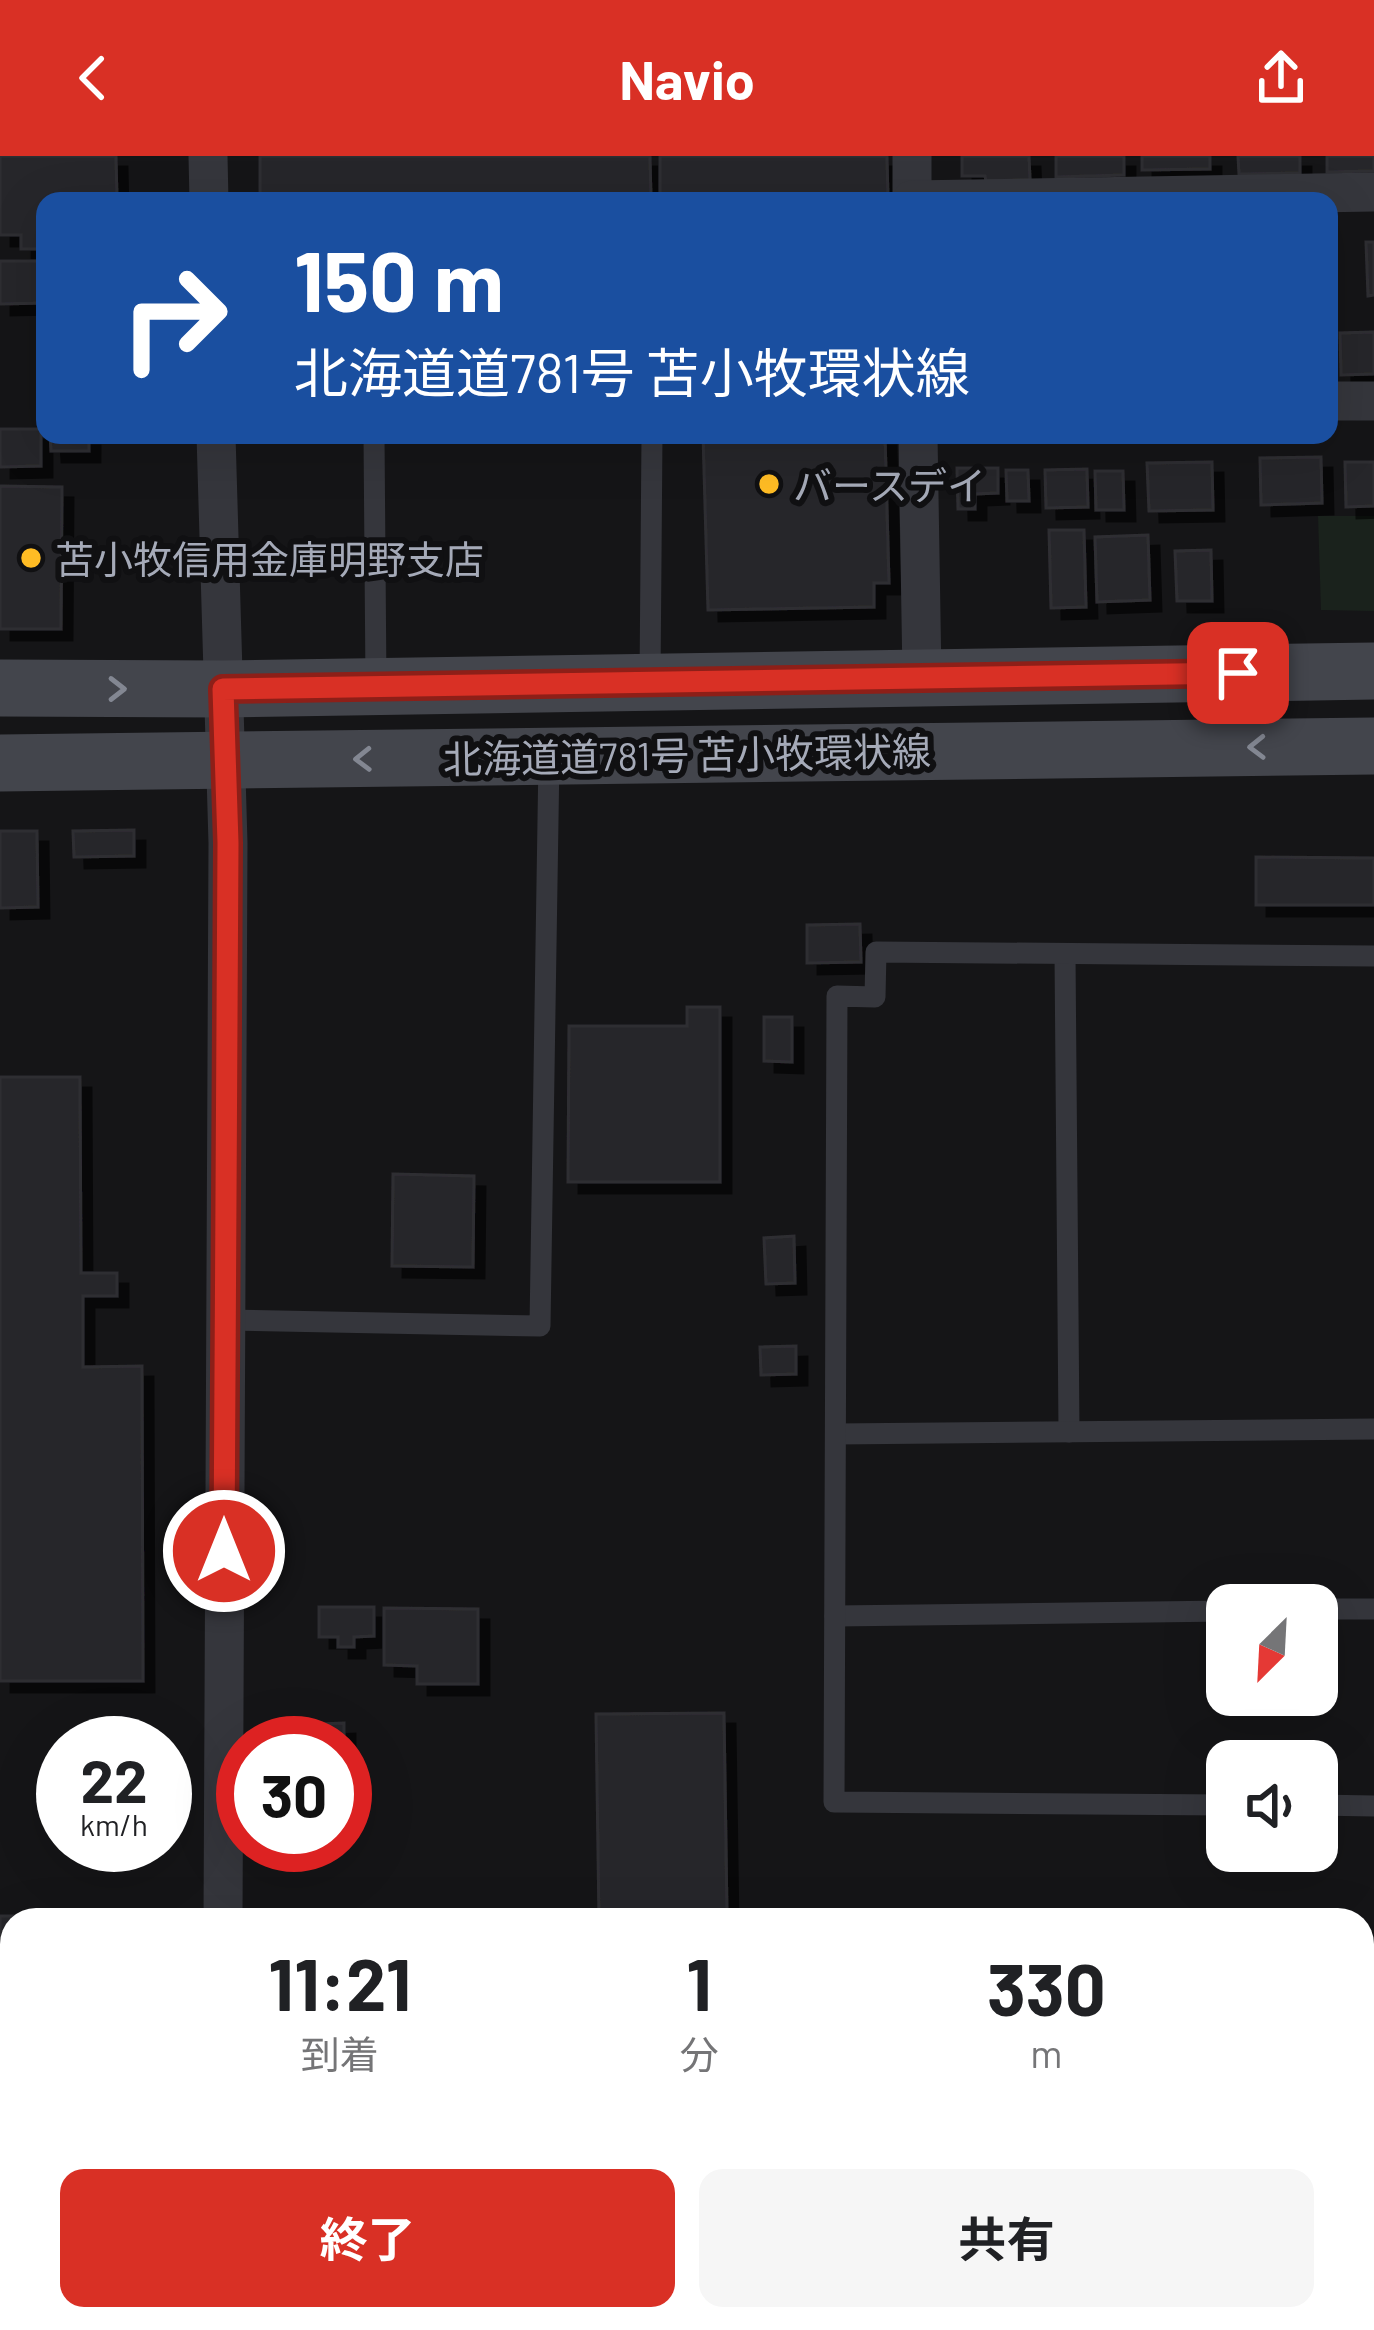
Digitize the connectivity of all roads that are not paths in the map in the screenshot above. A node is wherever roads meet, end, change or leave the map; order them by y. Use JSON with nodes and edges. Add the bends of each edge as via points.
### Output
{"nodes":[{"id":1,"x":208,"y":156,"type":"edge"},
{"id":2,"x":912,"y":156,"type":"edge"},
{"id":3,"x":209,"y":192,"type":"edge"},
{"id":4,"x":912,"y":192,"type":"edge"},
{"id":5,"x":1374,"y":192,"type":"edge"},
{"id":6,"x":1338,"y":193,"type":"edge"},
{"id":7,"x":1338,"y":401,"type":"edge"},
{"id":8,"x":1374,"y":401,"type":"edge"},
{"id":9,"x":216,"y":444,"type":"edge"},
{"id":10,"x":374,"y":444,"type":"edge"},
{"id":11,"x":652,"y":444,"type":"edge"},
{"id":12,"x":918,"y":444,"type":"edge"},
{"id":13,"x":1374,"y":670,"type":"edge"},
{"id":14,"x":922,"y":677,"type":"junction"},
{"id":15,"x":650,"y":681,"type":"junction"},
{"id":16,"x":376,"y":686,"type":"junction"},
{"id":17,"x":0,"y":688,"type":"edge"},
{"id":18,"x":223,"y":689,"type":"junction"},
{"id":19,"x":1374,"y":746,"type":"edge"},
{"id":20,"x":549,"y":756,"type":"junction"},
{"id":21,"x":226,"y":761,"type":"junction"},
{"id":22,"x":0,"y":763,"type":"edge"},
{"id":23,"x":1065,"y":954,"type":"junction"},
{"id":24,"x":1374,"y":956,"type":"edge"},
{"id":25,"x":225,"y":1320,"type":"junction"},
{"id":26,"x":1374,"y":1430,"type":"edge"},
{"id":27,"x":1070,"y":1432,"type":"junction"},
{"id":28,"x":836,"y":1434,"type":"junction"},
{"id":29,"x":1374,"y":1609,"type":"edge"},
{"id":30,"x":1338,"y":1610,"type":"edge"},
{"id":31,"x":1206,"y":1611,"type":"edge"},
{"id":32,"x":835,"y":1616,"type":"junction"},
{"id":33,"x":1206,"y":1805,"type":"edge"},
{"id":34,"x":1338,"y":1805,"type":"edge"},
{"id":35,"x":1374,"y":1806,"type":"edge"},
{"id":36,"x":223,"y":1908,"type":"edge"}],
"edges":[{"from":1,"to":3,"type":"street"},
{"from":2,"to":4,"type":"street"},
{"from":5,"to":6,"type":"street"},
{"from":7,"to":8,"type":"street"},
{"from":9,"to":18,"type":"street"},
{"from":10,"to":16,"type":"lane"},
{"from":11,"to":15,"type":"lane"},
{"from":12,"to":14,"type":"street"},
{"from":13,"to":14,"type":"main road","name":"北海道道781号 苫小牧環状線"},
{"from":14,"to":15,"type":"main road","name":"北海道道781号 苫小牧環状線"},
{"from":15,"to":16,"type":"main road","name":"北海道道781号 苫小牧環状線"},
{"from":16,"to":18,"type":"main road","name":"北海道道781号 苫小牧環状線"},
{"from":17,"to":18,"type":"main road","name":"北海道道781号 苫小牧環状線","one_way":true},
{"from":18,"to":21,"type":"street"},
{"from":19,"to":20,"type":"main road","name":"北海道道781号 苫小牧環状線","one_way":true},
{"from":20,"to":21,"type":"main road","name":"北海道道781号 苫小牧環状線","one_way":true},
{"from":20,"to":25,"type":"lane","via":[[540,1326]]},
{"from":21,"to":22,"type":"main road","name":"北海道道781号 苫小牧環状線"},
{"from":21,"to":25,"type":"street"},
{"from":23,"to":24,"type":"lane"},
{"from":23,"to":27,"type":"lane"},
{"from":23,"to":28,"type":"lane","via":[[876,952],[875,997],[837,996]]},
{"from":25,"to":36,"type":"street"},
{"from":26,"to":27,"type":"lane"},
{"from":27,"to":28,"type":"lane"},
{"from":28,"to":32,"type":"lane"},
{"from":29,"to":30,"type":"lane"},
{"from":31,"to":32,"type":"lane"},
{"from":32,"to":33,"type":"lane","via":[[834,1802]]},
{"from":34,"to":35,"type":"lane"}]}
